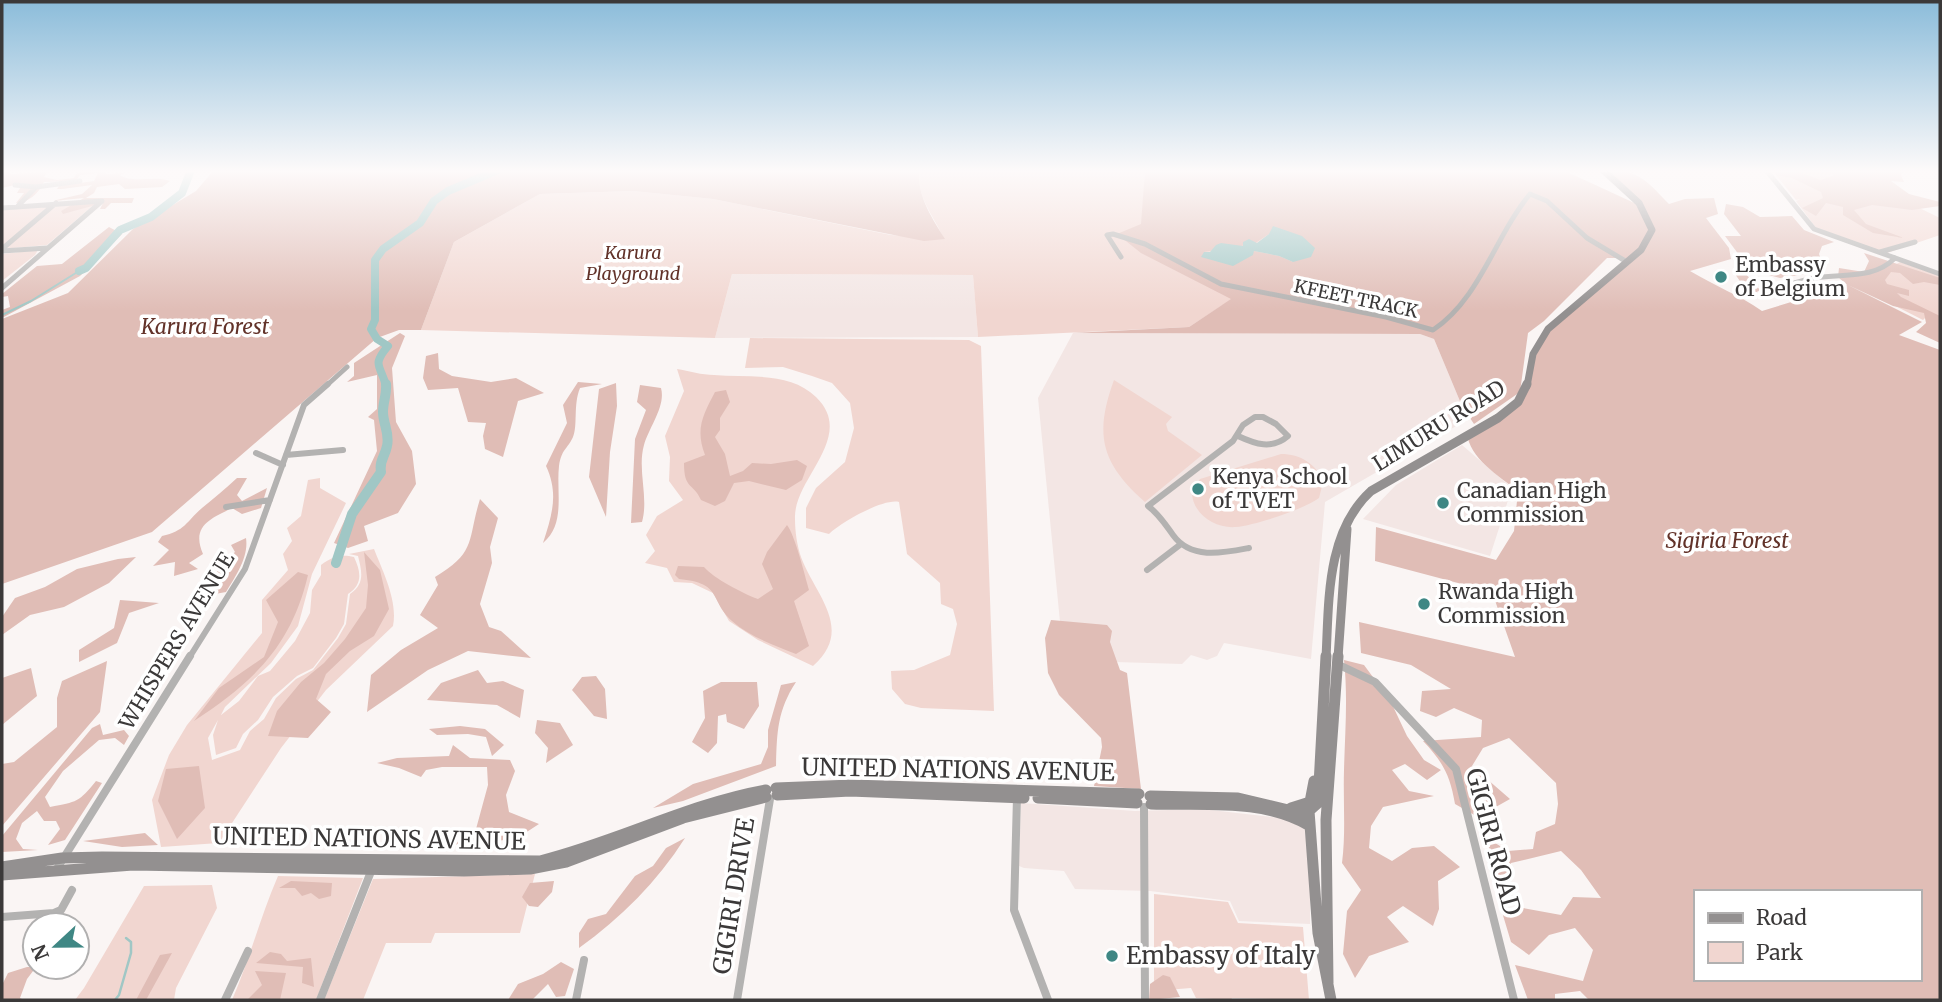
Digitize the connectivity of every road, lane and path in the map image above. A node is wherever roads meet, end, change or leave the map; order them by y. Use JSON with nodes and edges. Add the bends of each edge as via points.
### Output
{"nodes":[{"id":1,"x":41,"y":217,"type":"edge"},
{"id":2,"x":83,"y":217,"type":"edge"},
{"id":3,"x":1511,"y":217,"type":"edge"},
{"id":4,"x":1565,"y":217,"type":"edge"},
{"id":5,"x":1648,"y":217,"type":"edge"},
{"id":6,"x":1802,"y":217,"type":"edge"},
{"id":7,"x":1915,"y":242,"type":"dead end"},
{"id":8,"x":48,"y":247,"type":"junction"},
{"id":9,"x":2,"y":250,"type":"edge"},
{"id":10,"x":1878,"y":253,"type":"junction"},
{"id":11,"x":1121,"y":257,"type":"dead end"},
{"id":12,"x":1895,"y":258,"type":"junction"},
{"id":13,"x":1627,"y":262,"type":"junction"},
{"id":14,"x":1940,"y":274,"type":"edge"},
{"id":15,"x":2,"y":288,"type":"edge"},
{"id":16,"x":1776,"y":288,"type":"dead end"},
{"id":17,"x":347,"y":367,"type":"dead end"},
{"id":18,"x":1238,"y":436,"type":"junction"},
{"id":19,"x":343,"y":450,"type":"dead end"},
{"id":20,"x":256,"y":453,"type":"dead end"},
{"id":21,"x":286,"y":455,"type":"junction"},
{"id":22,"x":283,"y":465,"type":"junction"},
{"id":23,"x":270,"y":500,"type":"junction"},
{"id":24,"x":226,"y":507,"type":"dead end"},
{"id":25,"x":1347,"y":524,"type":"junction"},
{"id":26,"x":1181,"y":544,"type":"junction"},
{"id":27,"x":1249,"y":548,"type":"dead end"},
{"id":28,"x":1147,"y":570,"type":"dead end"},
{"id":29,"x":1326,"y":654,"type":"junction"},
{"id":30,"x":1336,"y":663,"type":"junction"},
{"id":31,"x":1326,"y":669,"type":"junction"},
{"id":32,"x":1330,"y":687,"type":"junction"},
{"id":33,"x":1322,"y":749,"type":"junction"},
{"id":34,"x":771,"y":794,"type":"junction"},
{"id":35,"x":1017,"y":797,"type":"junction"},
{"id":36,"x":1144,"y":801,"type":"junction"},
{"id":37,"x":1312,"y":809,"type":"junction"},
{"id":38,"x":1289,"y":813,"type":"junction"},
{"id":39,"x":1326,"y":822,"type":"junction"},
{"id":40,"x":1311,"y":827,"type":"junction"},
{"id":41,"x":60,"y":862,"type":"junction"},
{"id":42,"x":308,"y":864,"type":"junction"},
{"id":43,"x":2,"y":867,"type":"edge"},
{"id":44,"x":372,"y":869,"type":"junction"},
{"id":45,"x":2,"y":875,"type":"edge"},
{"id":46,"x":72,"y":890,"type":"dead end"},
{"id":47,"x":2,"y":917,"type":"edge"},
{"id":48,"x":248,"y":951,"type":"dead end"},
{"id":49,"x":584,"y":960,"type":"dead end"},
{"id":50,"x":1328,"y":983,"type":"junction"},
{"id":51,"x":225,"y":1000,"type":"edge"},
{"id":52,"x":320,"y":1000,"type":"edge"},
{"id":53,"x":576,"y":1000,"type":"edge"},
{"id":54,"x":737,"y":1000,"type":"edge"},
{"id":55,"x":1048,"y":1000,"type":"edge"},
{"id":56,"x":1144,"y":1000,"type":"edge"},
{"id":57,"x":1331,"y":1000,"type":"edge"},
{"id":58,"x":1514,"y":1000,"type":"edge"}],
"edges":[{"from":1,"to":9,"type":"street"},
{"from":2,"to":8,"type":"street"},
{"from":3,"to":11,"type":"street","name":"KFEET TRACK","via":[[1462,303],[1433,330],[1221,284],[1145,244],[1107,235]]},
{"from":4,"to":13,"type":"street","name":"KFEET TRACK","via":[[1587,238]]},
{"from":5,"to":13,"type":"main road","name":"LIMURU ROAD","via":[[1652,230],[1647,241]]},
{"from":6,"to":10,"type":"street","via":[[1811,228]]},
{"from":7,"to":10,"type":"street"},
{"from":8,"to":9,"type":"street"},
{"from":8,"to":15,"type":"street"},
{"from":10,"to":12,"type":"street"},
{"from":12,"to":14,"type":"street"},
{"from":12,"to":16,"type":"street","via":[[1867,273],[1824,276]]},
{"from":13,"to":25,"type":"main road","name":"LIMURU ROAD","via":[[1548,330],[1533,354],[1522,398],[1385,482],[1361,500]]},
{"from":17,"to":21,"type":"street","name":"WHISPERS AVENUE","via":[[304,405]]},
{"from":18,"to":18,"type":"street","via":[[1243,425],[1259,416],[1288,436],[1281,442],[1259,445]]},
{"from":18,"to":26,"type":"street","via":[[1148,506]]},
{"from":19,"to":21,"type":"street"},
{"from":20,"to":22,"type":"street"},
{"from":21,"to":22,"type":"street","name":"WHISPERS AVENUE"},
{"from":22,"to":23,"type":"street","name":"WHISPERS AVENUE"},
{"from":23,"to":24,"type":"street"},
{"from":23,"to":41,"type":"street","name":"WHISPERS AVENUE","via":[[235,586]]},
{"from":25,"to":29,"type":"main road","name":"LIMURU ROAD","via":[[1335,551]]},
{"from":25,"to":30,"type":"main road","name":"LIMURU ROAD"},
{"from":26,"to":27,"type":"street","via":[[1216,552]]},
{"from":26,"to":28,"type":"street"},
{"from":29,"to":30,"type":"street","name":"GIGIRI ROAD"},
{"from":29,"to":31,"type":"main road","name":"LIMURU ROAD"},
{"from":30,"to":31,"type":"street"},
{"from":30,"to":32,"type":"main road","name":"LIMURU ROAD"},
{"from":30,"to":58,"type":"street","name":"GIGIRI ROAD","via":[[1375,682],[1457,769]]},
{"from":31,"to":32,"type":"main road","name":"LIMURU ROAD"},
{"from":32,"to":33,"type":"main road","name":"LIMURU ROAD"},
{"from":32,"to":39,"type":"main road","name":"LIMURU ROAD"},
{"from":33,"to":37,"type":"main road","name":"LIMURU ROAD"},
{"from":33,"to":38,"type":"main road","via":[[1310,802]]},
{"from":34,"to":35,"type":"main road","name":"UNITED NATIONS AVENUE","via":[[850,791]]},
{"from":34,"to":36,"type":"main road","name":"UNITED NATIONS AVENUE","via":[[852,785]]},
{"from":34,"to":42,"type":"main road","name":"UNITED NATIONS AVENUE","via":[[704,804],[540,861]]},
{"from":34,"to":44,"type":"main road","name":"UNITED NATIONS AVENUE","via":[[683,818],[546,867]]},
{"from":34,"to":54,"type":"street","name":"GIGIRI DRIVE"},
{"from":35,"to":36,"type":"main road","name":"UNITED NATIONS AVENUE"},
{"from":35,"to":55,"type":"street","via":[[1014,910]]},
{"from":36,"to":38,"type":"main road","name":"UNITED NATIONS AVENUE"},
{"from":36,"to":56,"type":"street"},
{"from":37,"to":38,"type":"main road","name":"UNITED NATIONS AVENUE"},
{"from":37,"to":39,"type":"main road","via":[[1323,810]]},
{"from":37,"to":40,"type":"main road","name":"LIMURU ROAD"},
{"from":38,"to":40,"type":"main road"},
{"from":39,"to":40,"type":"main road","via":[[1318,832]]},
{"from":39,"to":50,"type":"main road","name":"LIMURU ROAD"},
{"from":40,"to":50,"type":"main road","name":"LIMURU ROAD","via":[[1318,933]]},
{"from":41,"to":42,"type":"main road","name":"UNITED NATIONS AVENUE"},
{"from":41,"to":43,"type":"main road","name":"UNITED NATIONS AVENUE"},
{"from":41,"to":45,"type":"main road","name":"UNITED NATIONS AVENUE"},
{"from":42,"to":44,"type":"main road","name":"UNITED NATIONS AVENUE"},
{"from":44,"to":52,"type":"street"},
{"from":46,"to":47,"type":"street","via":[[61,910],[54,913]]},
{"from":48,"to":51,"type":"street"},
{"from":49,"to":53,"type":"street"},
{"from":50,"to":57,"type":"main road","name":"LIMURU ROAD"}]}
